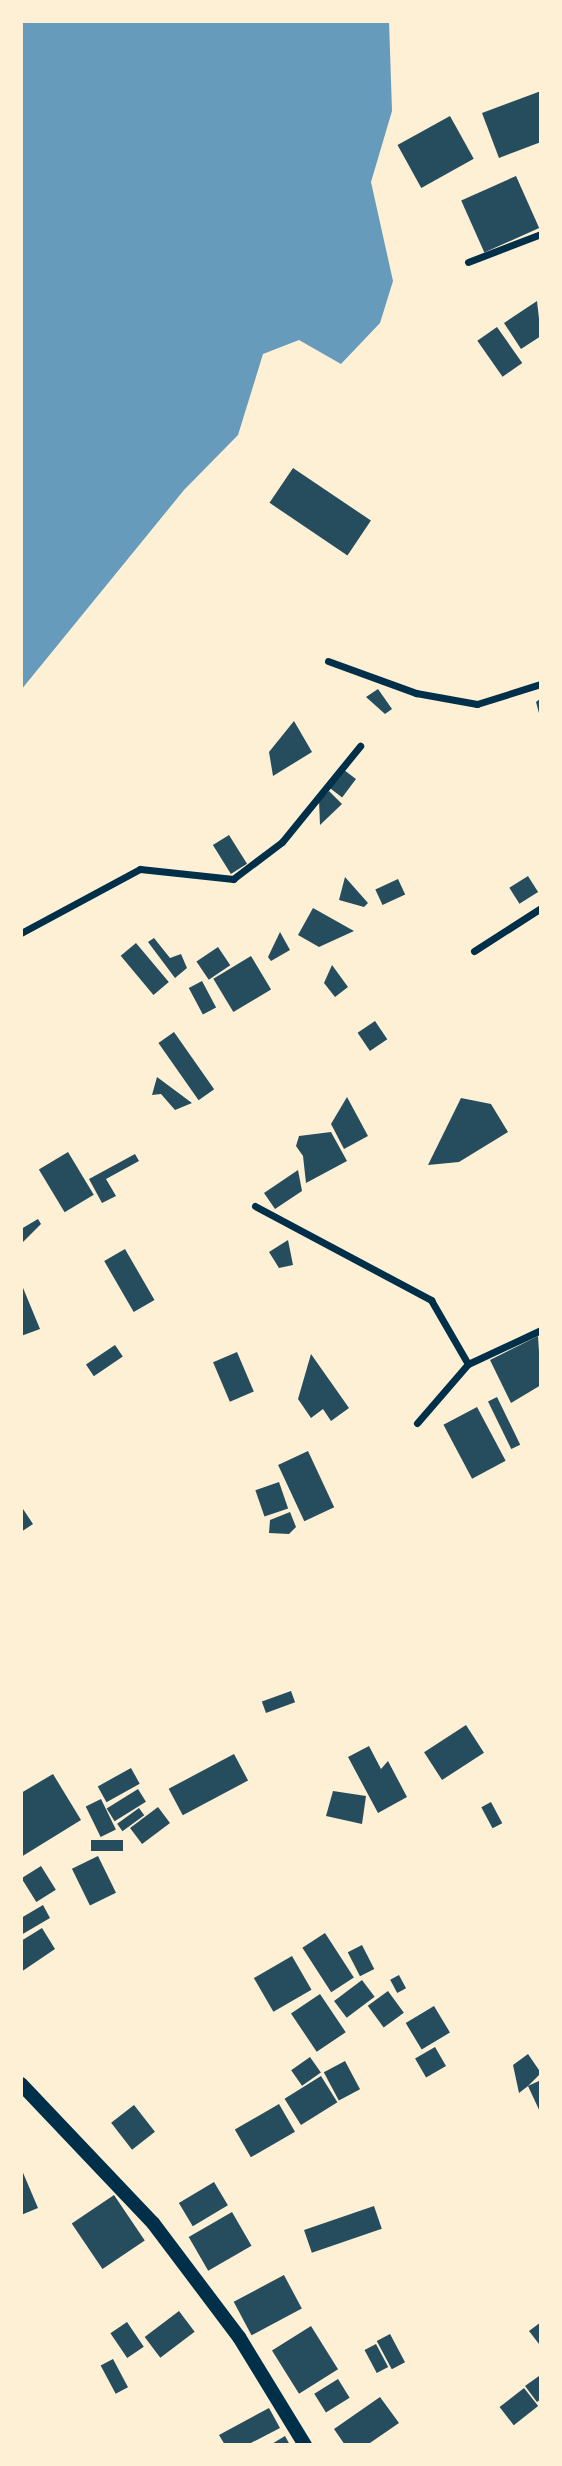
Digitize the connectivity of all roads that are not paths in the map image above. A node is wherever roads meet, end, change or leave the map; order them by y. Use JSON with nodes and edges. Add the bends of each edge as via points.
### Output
{"nodes":[{"id":1,"x":541,"y":233,"type":"edge"},
{"id":2,"x":468,"y":262,"type":"dead end"},
{"id":3,"x":328,"y":661,"type":"dead end"},
{"id":4,"x":541,"y":684,"type":"edge"},
{"id":5,"x":360,"y":746,"type":"dead end"},
{"id":6,"x":541,"y":908,"type":"edge"},
{"id":7,"x":21,"y":933,"type":"edge"},
{"id":8,"x":474,"y":951,"type":"dead end"},
{"id":9,"x":255,"y":1206,"type":"dead end"},
{"id":10,"x":541,"y":1330,"type":"edge"},
{"id":11,"x":468,"y":1364,"type":"junction"},
{"id":12,"x":417,"y":1423,"type":"dead end"},
{"id":13,"x":21,"y":2084,"type":"edge"},
{"id":14,"x":305,"y":2445,"type":"edge"}],
"edges":[{"from":1,"to":2,"type":"street"},
{"from":3,"to":4,"type":"street","via":[[416,693],[477,704]]},
{"from":5,"to":7,"type":"street","via":[[282,842],[233,879],[140,869]]},
{"from":6,"to":8,"type":"street"},
{"from":9,"to":11,"type":"street","via":[[431,1300]]},
{"from":10,"to":11,"type":"street"},
{"from":11,"to":12,"type":"street"},
{"from":13,"to":14,"type":"main road","via":[[153,2223],[239,2337]]}]}
